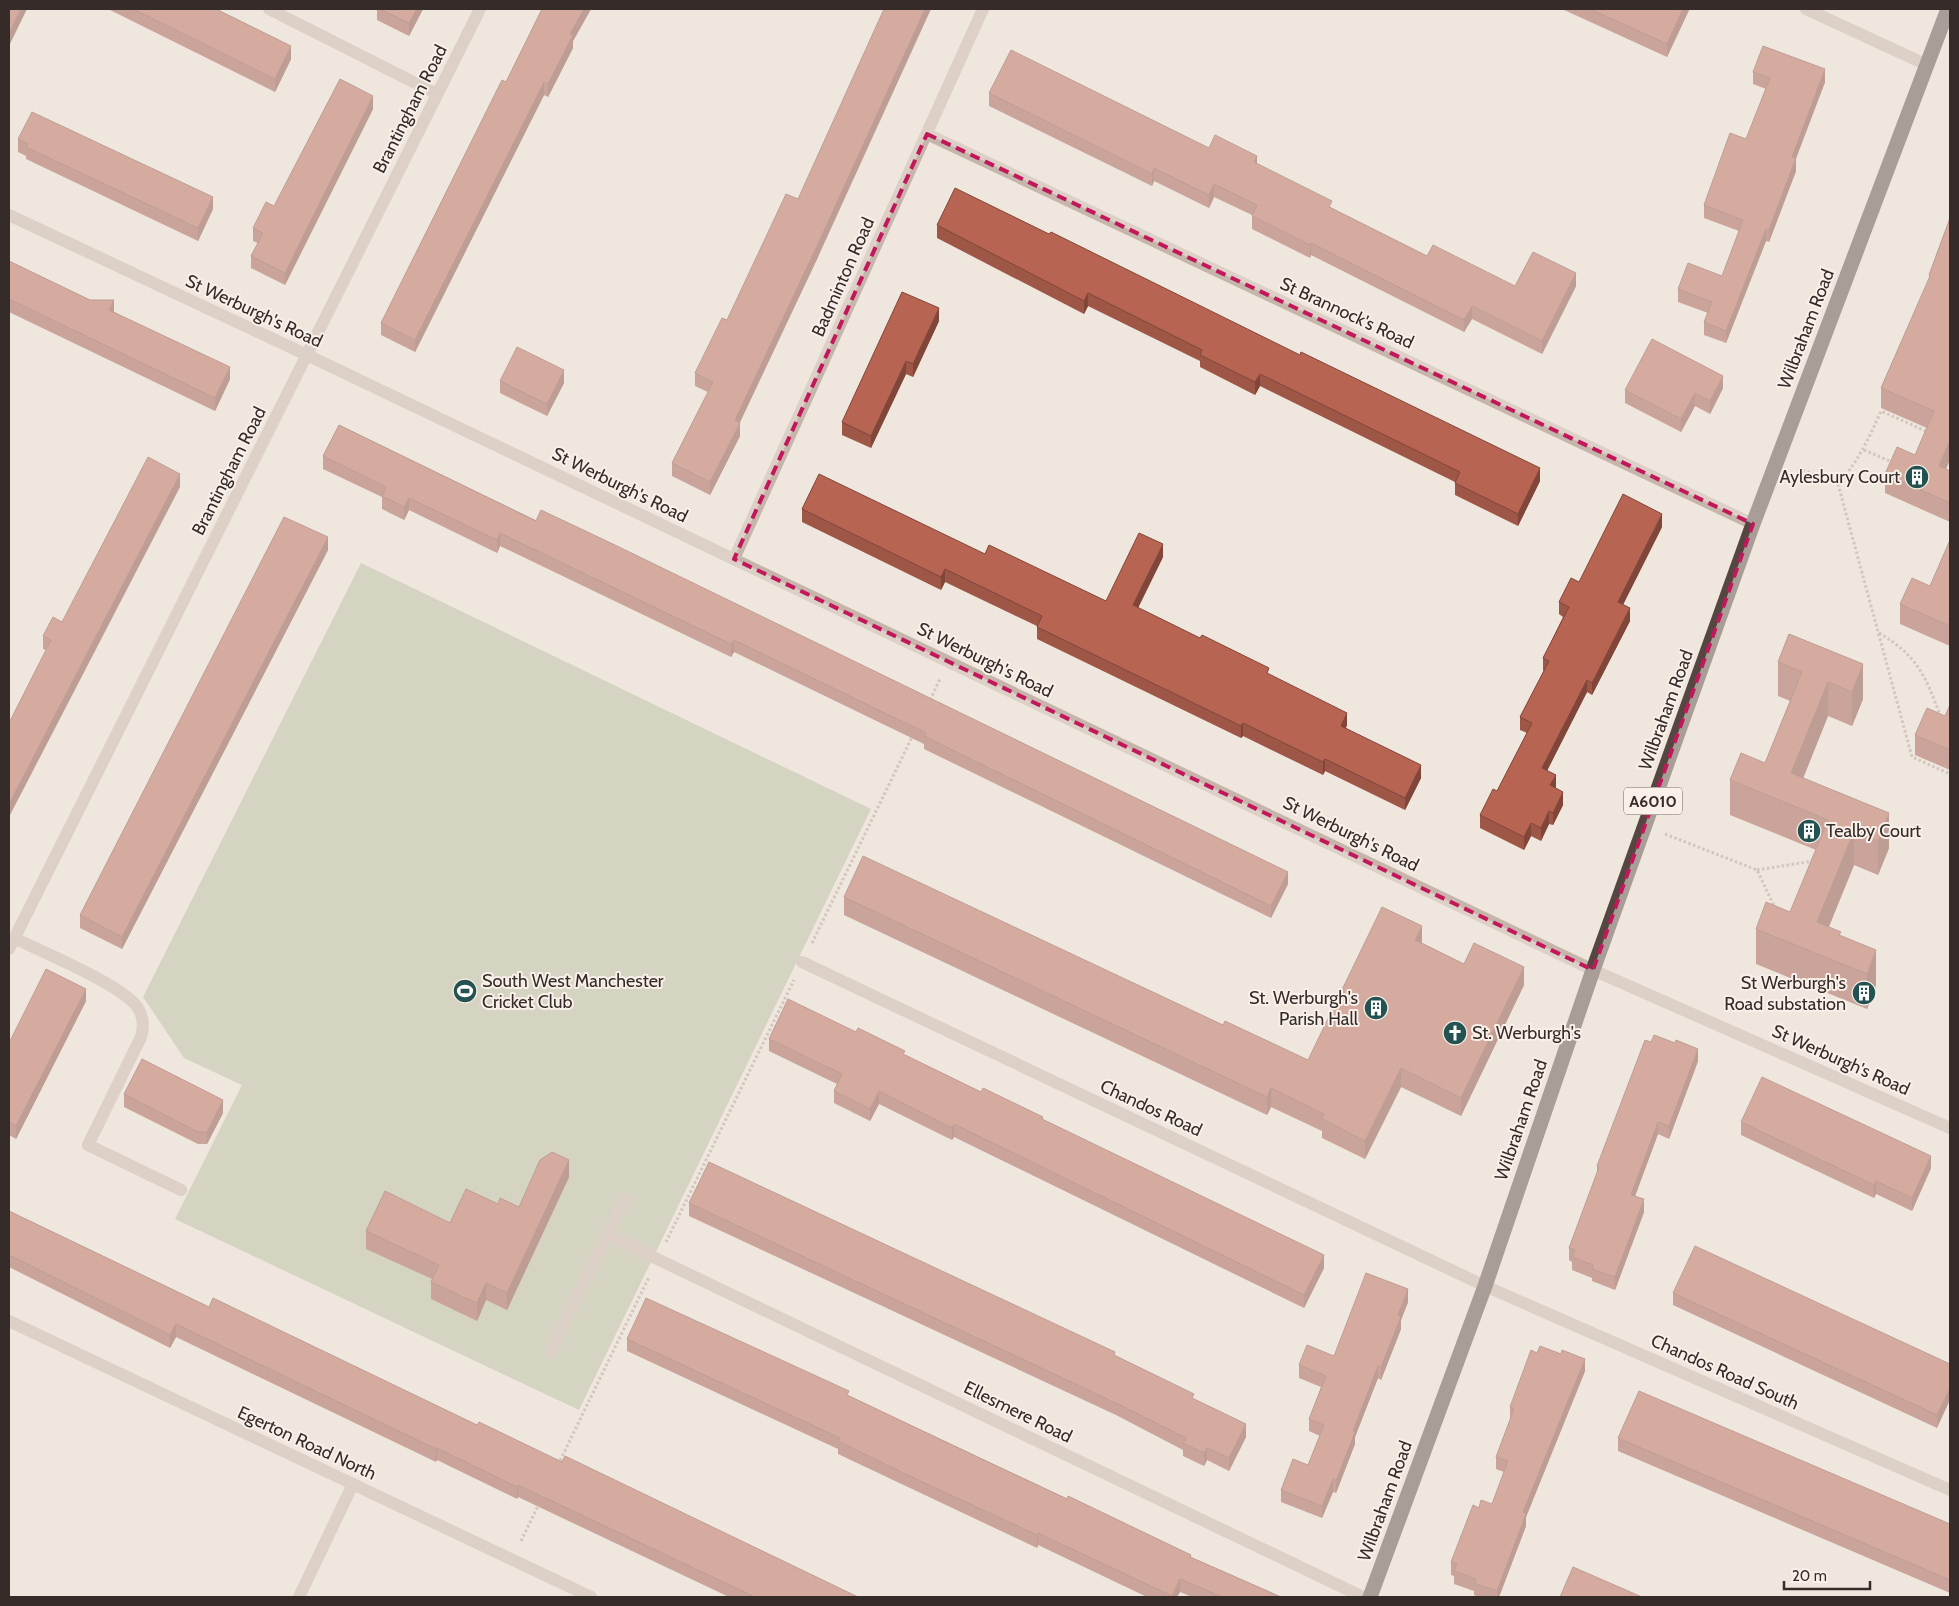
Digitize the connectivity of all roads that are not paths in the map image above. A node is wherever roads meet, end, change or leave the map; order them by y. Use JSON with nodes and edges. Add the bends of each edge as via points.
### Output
{"nodes":[{"id":1,"x":269,"y":9,"type":"edge"},
{"id":2,"x":480,"y":9,"type":"edge"},
{"id":3,"x":984,"y":9,"type":"edge"},
{"id":4,"x":1806,"y":9,"type":"edge"},
{"id":5,"x":1948,"y":9,"type":"edge"},
{"id":6,"x":1925,"y":64,"type":"junction"},
{"id":7,"x":437,"y":94,"type":"junction"},
{"id":8,"x":927,"y":134,"type":"junction"},
{"id":9,"x":9,"y":215,"type":"edge"},
{"id":10,"x":307,"y":355,"type":"junction"},
{"id":11,"x":1752,"y":524,"type":"junction"},
{"id":12,"x":734,"y":559,"type":"junction"},
{"id":13,"x":12,"y":944,"type":"edge"},
{"id":14,"x":802,"y":962,"type":"road end"},
{"id":15,"x":1592,"y":970,"type":"junction"},
{"id":16,"x":1950,"y":1128,"type":"edge"},
{"id":17,"x":181,"y":1190,"type":"dead end"},
{"id":18,"x":624,"y":1200,"type":"dead end"},
{"id":19,"x":607,"y":1235,"type":"junction"},
{"id":20,"x":1485,"y":1286,"type":"junction"},
{"id":21,"x":9,"y":1321,"type":"edge"},
{"id":22,"x":551,"y":1351,"type":"dead end"},
{"id":23,"x":353,"y":1484,"type":"junction"},
{"id":24,"x":1950,"y":1490,"type":"edge"},
{"id":25,"x":299,"y":1597,"type":"edge"},
{"id":26,"x":591,"y":1597,"type":"edge"},
{"id":27,"x":1363,"y":1597,"type":"edge"},
{"id":28,"x":1370,"y":1597,"type":"edge"}],
"edges":[{"from":1,"to":7,"type":"street"},
{"from":2,"to":7,"type":"street","name":"Brantingham Road"},
{"from":3,"to":8,"type":"street","name":"Badminton Road"},
{"from":4,"to":6,"type":"street"},
{"from":5,"to":6,"type":"highway","name":"Wilbraham Road","number":"A6010"},
{"from":6,"to":11,"type":"highway","name":"Wilbraham Road","number":"A6010"},
{"from":7,"to":10,"type":"street","name":"Brantingham Road"},
{"from":8,"to":11,"type":"street","name":"St Brannock's Road"},
{"from":8,"to":12,"type":"street","name":"Badminton Road"},
{"from":9,"to":10,"type":"street","name":"St Werburgh's Road"},
{"from":10,"to":12,"type":"street","name":"St Werburgh's Road"},
{"from":10,"to":13,"type":"street","name":"Brantingham Road"},
{"from":11,"to":15,"type":"highway","name":"Wilbraham Road","number":"A6010"},
{"from":12,"to":15,"type":"street","name":"St Werburgh's Road"},
{"from":13,"to":17,"type":"street","via":[[119,990],[137,1007],[144,1027],[141,1037],[88,1144]]},
{"from":14,"to":20,"type":"street","name":"Chandos Road"},
{"from":15,"to":16,"type":"street","name":"St Werburgh's Road"},
{"from":15,"to":20,"type":"highway","name":"Wilbraham Road","number":"A6010"},
{"from":18,"to":19,"type":"street"},
{"from":19,"to":22,"type":"street"},
{"from":19,"to":27,"type":"street","name":"Ellesmere Road"},
{"from":20,"to":24,"type":"street","name":"Chandos Road South"},
{"from":20,"to":28,"type":"highway","name":"Wilbraham Road","number":"A6010"},
{"from":21,"to":23,"type":"street","name":"Egerton Road North"},
{"from":23,"to":25,"type":"street"},
{"from":23,"to":26,"type":"street","name":"Egerton Road North"}]}
